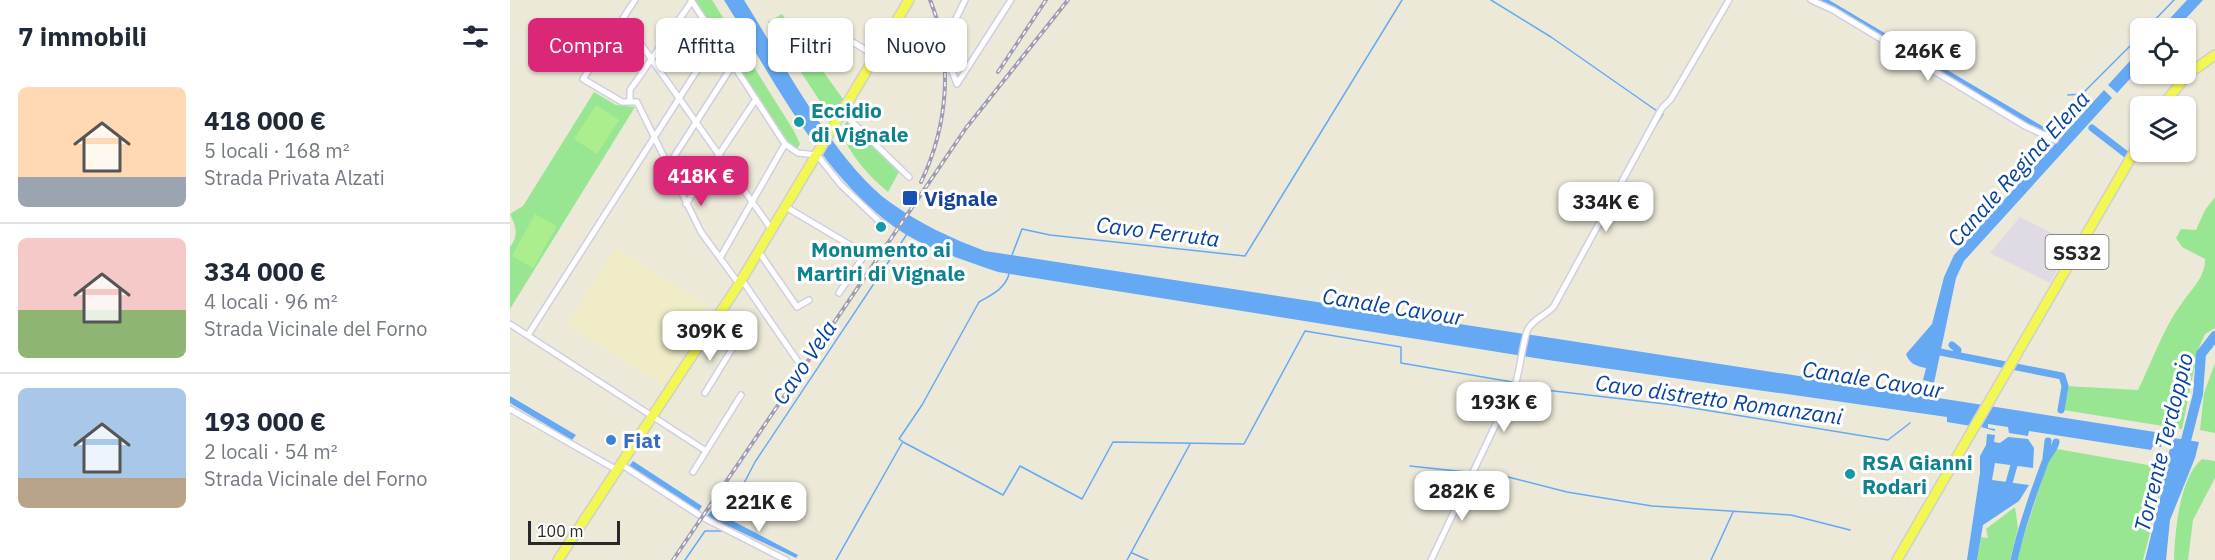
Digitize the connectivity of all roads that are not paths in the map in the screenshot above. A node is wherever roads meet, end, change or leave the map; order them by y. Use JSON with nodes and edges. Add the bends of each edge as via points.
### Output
{"nodes":[{"id":1,"x":635,"y":0,"type":"edge"},
{"id":2,"x":909,"y":0,"type":"edge"},
{"id":3,"x":965,"y":0,"type":"edge"},
{"id":4,"x":1011,"y":0,"type":"edge"},
{"id":5,"x":1730,"y":0,"type":"edge"},
{"id":6,"x":1811,"y":0,"type":"edge"},
{"id":7,"x":691,"y":1,"type":"edge"},
{"id":8,"x":623,"y":18,"type":"edge"},
{"id":9,"x":703,"y":18,"type":"edge"},
{"id":10,"x":898,"y":18,"type":"edge"},
{"id":11,"x":644,"y":49,"type":"edge"},
{"id":12,"x":2215,"y":55,"type":"edge"},
{"id":13,"x":652,"y":60,"type":"junction"},
{"id":14,"x":588,"y":72,"type":"edge"},
{"id":15,"x":695,"y":72,"type":"edge"},
{"id":16,"x":728,"y":72,"type":"edge"},
{"id":17,"x":740,"y":72,"type":"edge"},
{"id":18,"x":866,"y":72,"type":"edge"},
{"id":19,"x":2169,"y":96,"type":"edge"},
{"id":20,"x":678,"y":98,"type":"junction"},
{"id":21,"x":756,"y":99,"type":"junction"},
{"id":22,"x":630,"y":102,"type":"junction"},
{"id":23,"x":842,"y":112,"type":"junction"},
{"id":24,"x":694,"y":120,"type":"junction"},
{"id":25,"x":653,"y":137,"type":"junction"},
{"id":26,"x":2055,"y":140,"type":"dead end"},
{"id":27,"x":785,"y":144,"type":"junction"},
{"id":28,"x":720,"y":154,"type":"junction"},
{"id":29,"x":818,"y":154,"type":"junction"},
{"id":30,"x":2130,"y":159,"type":"edge"},
{"id":31,"x":668,"y":166,"type":"junction"},
{"id":32,"x":909,"y":177,"type":"dead end"},
{"id":33,"x":752,"y":201,"type":"junction"},
{"id":34,"x":686,"y":204,"type":"junction"},
{"id":35,"x":786,"y":207,"type":"junction"},
{"id":36,"x":880,"y":222,"type":"dead end"},
{"id":37,"x":772,"y":230,"type":"junction"},
{"id":38,"x":759,"y":252,"type":"junction"},
{"id":39,"x":720,"y":258,"type":"junction"},
{"id":40,"x":740,"y":281,"type":"junction"},
{"id":41,"x":838,"y":293,"type":"dead end"},
{"id":42,"x":809,"y":300,"type":"dead end"},
{"id":43,"x":510,"y":324,"type":"edge"},
{"id":44,"x":707,"y":333,"type":"junction"},
{"id":45,"x":528,"y":335,"type":"junction"},
{"id":46,"x":797,"y":360,"type":"dead end"},
{"id":47,"x":705,"y":393,"type":"dead end"},
{"id":48,"x":741,"y":395,"type":"dead end"},
{"id":49,"x":510,"y":410,"type":"edge"},
{"id":50,"x":652,"y":417,"type":"junction"},
{"id":51,"x":706,"y":451,"type":"junction"},
{"id":52,"x":623,"y":464,"type":"junction"},
{"id":53,"x":693,"y":472,"type":"dead end"},
{"id":54,"x":558,"y":560,"type":"edge"},
{"id":55,"x":786,"y":560,"type":"edge"},
{"id":56,"x":1431,"y":560,"type":"edge"},
{"id":57,"x":1898,"y":560,"type":"edge"}],
"edges":[{"from":1,"to":8,"type":"street"},
{"from":2,"to":10,"type":"main road"},
{"from":3,"to":4,"type":"street","via":[[950,31],[952,71],[957,84]]},
{"from":5,"to":56,"type":"street","via":[[1671,99],[1659,112],[1554,306],[1527,330],[1515,384]]},
{"from":6,"to":26,"type":"street"},
{"from":7,"to":9,"type":"street"},
{"from":7,"to":13,"type":"street"},
{"from":11,"to":13,"type":"street"},
{"from":12,"to":19,"type":"main road","via":[[2181,80]]},
{"from":13,"to":20,"type":"street"},
{"from":13,"to":22,"type":"street","via":[[630,90]]},
{"from":14,"to":22,"type":"street","via":[[583,79],[622,102]]},
{"from":15,"to":20,"type":"street"},
{"from":16,"to":24,"type":"street"},
{"from":17,"to":21,"type":"street"},
{"from":18,"to":23,"type":"main road"},
{"from":20,"to":24,"type":"street"},
{"from":20,"to":25,"type":"street"},
{"from":21,"to":27,"type":"street"},
{"from":21,"to":28,"type":"street"},
{"from":22,"to":25,"type":"street","via":[[637,102]]},
{"from":23,"to":29,"type":"main road"},
{"from":23,"to":32,"type":"street"},
{"from":24,"to":28,"type":"street"},
{"from":24,"to":31,"type":"street"},
{"from":25,"to":31,"type":"street"},
{"from":25,"to":45,"type":"street"},
{"from":27,"to":29,"type":"street","via":[[798,153]]},
{"from":27,"to":33,"type":"street"},
{"from":28,"to":33,"type":"street"},
{"from":28,"to":34,"type":"street"},
{"from":29,"to":35,"type":"main road"},
{"from":29,"to":36,"type":"street","via":[[841,185]]},
{"from":30,"to":57,"type":"main road","number":"SS32"},
{"from":31,"to":34,"type":"street"},
{"from":33,"to":37,"type":"street"},
{"from":33,"to":39,"type":"street"},
{"from":34,"to":39,"type":"street"},
{"from":35,"to":37,"type":"main road"},
{"from":35,"to":41,"type":"street","via":[[865,254]]},
{"from":37,"to":38,"type":"main road"},
{"from":38,"to":40,"type":"main road"},
{"from":38,"to":42,"type":"street","via":[[797,307]]},
{"from":39,"to":40,"type":"street"},
{"from":40,"to":44,"type":"main road"},
{"from":40,"to":46,"type":"street"},
{"from":43,"to":45,"type":"street"},
{"from":44,"to":47,"type":"street","via":[[732,349]]},
{"from":44,"to":50,"type":"main road"},
{"from":45,"to":50,"type":"street"},
{"from":48,"to":51,"type":"street"},
{"from":49,"to":52,"type":"street"},
{"from":50,"to":51,"type":"street"},
{"from":50,"to":52,"type":"main road"},
{"from":51,"to":53,"type":"street"},
{"from":52,"to":54,"type":"main road"},
{"from":52,"to":55,"type":"street","via":[[700,516]]}]}
